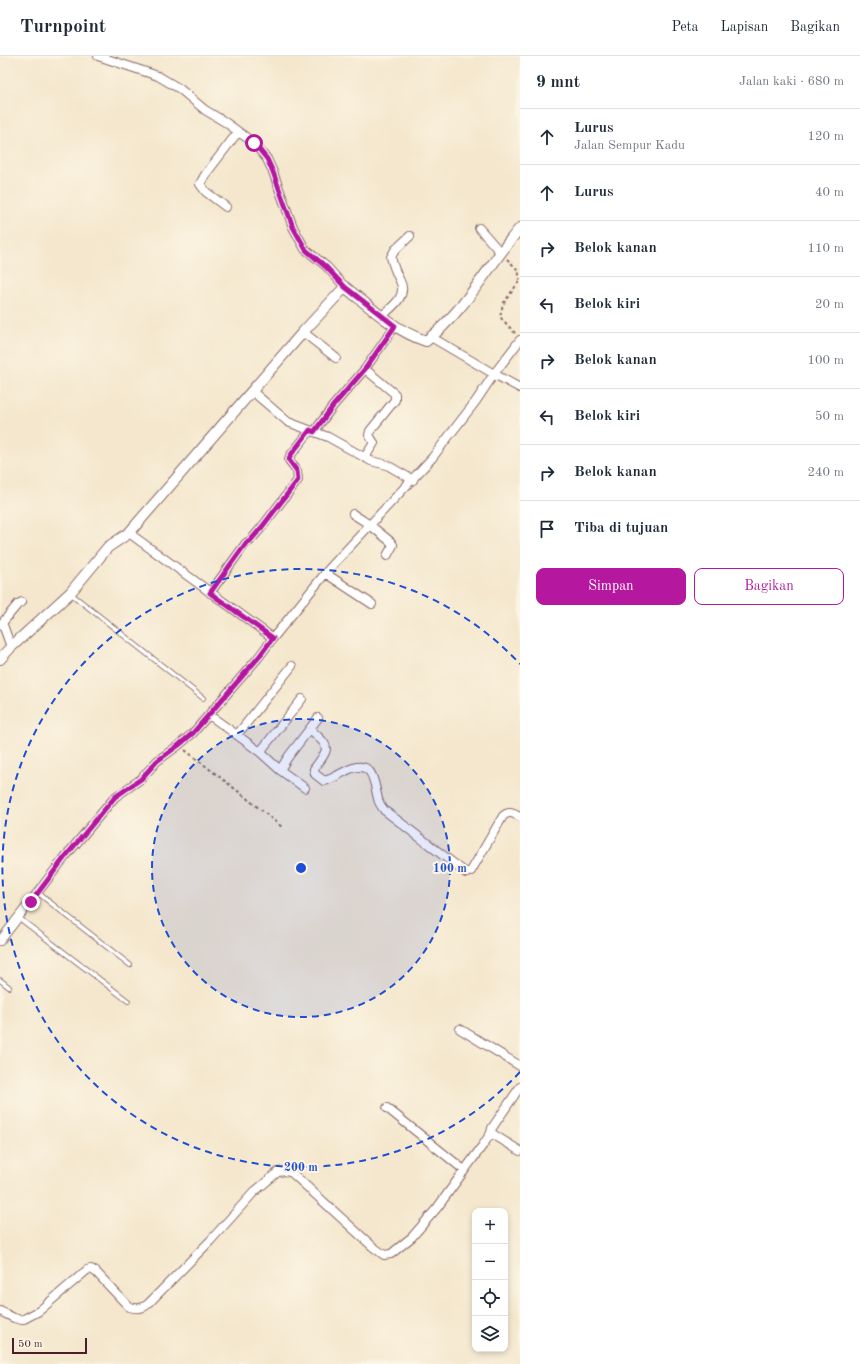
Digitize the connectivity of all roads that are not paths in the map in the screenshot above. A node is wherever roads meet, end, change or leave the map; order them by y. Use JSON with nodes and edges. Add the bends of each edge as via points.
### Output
{"nodes":[{"id":1,"x":98,"y":56,"type":"edge"},
{"id":2,"x":238,"y":132,"type":"junction"},
{"id":3,"x":226,"y":207,"type":"dead end"},
{"id":4,"x":479,"y":228,"type":"dead end"},
{"id":5,"x":520,"y":228,"type":"edge"},
{"id":6,"x":410,"y":236,"type":"dead end"},
{"id":7,"x":500,"y":252,"type":"junction"},
{"id":8,"x":345,"y":287,"type":"junction"},
{"id":9,"x":382,"y":316,"type":"junction"},
{"id":10,"x":395,"y":326,"type":"junction"},
{"id":11,"x":303,"y":332,"type":"junction"},
{"id":12,"x":431,"y":337,"type":"junction"},
{"id":13,"x":520,"y":339,"type":"edge"},
{"id":14,"x":336,"y":358,"type":"dead end"},
{"id":15,"x":365,"y":369,"type":"junction"},
{"id":16,"x":494,"y":374,"type":"junction"},
{"id":17,"x":520,"y":388,"type":"edge"},
{"id":18,"x":252,"y":391,"type":"junction"},
{"id":19,"x":312,"y":431,"type":"junction"},
{"id":20,"x":365,"y":457,"type":"junction"},
{"id":21,"x":413,"y":480,"type":"junction"},
{"id":22,"x":353,"y":514,"type":"dead end"},
{"id":23,"x":370,"y":525,"type":"junction"},
{"id":24,"x":129,"y":533,"type":"junction"},
{"id":25,"x":387,"y":556,"type":"dead end"},
{"id":26,"x":325,"y":573,"type":"junction"},
{"id":27,"x":70,"y":593,"type":"junction"},
{"id":28,"x":210,"y":593,"type":"junction"},
{"id":29,"x":22,"y":602,"type":"dead end"},
{"id":30,"x":372,"y":604,"type":"dead end"},
{"id":31,"x":273,"y":638,"type":"junction"},
{"id":32,"x":11,"y":647,"type":"junction"},
{"id":33,"x":0,"y":659,"type":"edge"},
{"id":34,"x":292,"y":666,"type":"dead end"},
{"id":35,"x":203,"y":698,"type":"dead end"},
{"id":36,"x":302,"y":699,"type":"dead end"},
{"id":37,"x":209,"y":715,"type":"junction"},
{"id":38,"x":318,"y":718,"type":"dead end"},
{"id":39,"x":310,"y":729,"type":"junction"},
{"id":40,"x":237,"y":735,"type":"junction"},
{"id":41,"x":260,"y":752,"type":"junction"},
{"id":42,"x":280,"y":770,"type":"junction"},
{"id":43,"x":305,"y":788,"type":"dead end"},
{"id":44,"x":520,"y":817,"type":"edge"},
{"id":45,"x":38,"y":893,"type":"junction"},
{"id":46,"x":19,"y":918,"type":"junction"},
{"id":47,"x":0,"y":941,"type":"edge"},
{"id":48,"x":130,"y":965,"type":"dead end"},
{"id":49,"x":0,"y":980,"type":"edge"},
{"id":50,"x":9,"y":987,"type":"dead end"},
{"id":51,"x":128,"y":1002,"type":"dead end"},
{"id":52,"x":460,"y":1029,"type":"dead end"},
{"id":53,"x":520,"y":1066,"type":"edge"},
{"id":54,"x":520,"y":1087,"type":"edge"},
{"id":55,"x":387,"y":1108,"type":"dead end"},
{"id":56,"x":491,"y":1133,"type":"junction"},
{"id":57,"x":520,"y":1151,"type":"edge"},
{"id":58,"x":464,"y":1170,"type":"junction"},
{"id":59,"x":0,"y":1311,"type":"edge"}],
"edges":[{"from":1,"to":2,"type":"street","via":[[158,76]]},
{"from":2,"to":3,"type":"street","via":[[200,184],[206,192]]},
{"from":2,"to":8,"type":"street","via":[[254,143],[267,159],[293,227],[306,250]]},
{"from":4,"to":7,"type":"street"},
{"from":5,"to":7,"type":"street"},
{"from":6,"to":9,"type":"street","via":[[391,257],[394,270],[403,287],[402,294]]},
{"from":7,"to":12,"type":"street","via":[[467,301]]},
{"from":8,"to":9,"type":"street"},
{"from":8,"to":11,"type":"street"},
{"from":9,"to":10,"type":"street"},
{"from":10,"to":12,"type":"street","via":[[413,337],[426,341]]},
{"from":10,"to":15,"type":"street"},
{"from":11,"to":14,"type":"street"},
{"from":11,"to":18,"type":"street"},
{"from":12,"to":16,"type":"street"},
{"from":13,"to":16,"type":"street"},
{"from":15,"to":19,"type":"street"},
{"from":15,"to":20,"type":"street","via":[[396,397],[370,431],[369,435],[374,443]]},
{"from":16,"to":17,"type":"street"},
{"from":16,"to":21,"type":"street","via":[[476,402]]},
{"from":18,"to":19,"type":"street","via":[[288,422]]},
{"from":18,"to":24,"type":"street"},
{"from":19,"to":20,"type":"street"},
{"from":19,"to":28,"type":"street","via":[[290,456],[289,460],[297,471],[298,480],[262,527],[246,543]]},
{"from":20,"to":21,"type":"street","via":[[387,465]]},
{"from":21,"to":23,"type":"street"},
{"from":22,"to":23,"type":"street"},
{"from":23,"to":25,"type":"street","via":[[393,545]]},
{"from":23,"to":26,"type":"street"},
{"from":24,"to":27,"type":"street","via":[[108,547]]},
{"from":24,"to":28,"type":"street"},
{"from":26,"to":30,"type":"street"},
{"from":26,"to":31,"type":"street"},
{"from":27,"to":32,"type":"street"},
{"from":27,"to":35,"type":"lane"},
{"from":28,"to":31,"type":"street"},
{"from":29,"to":32,"type":"street","via":[[3,622]]},
{"from":31,"to":37,"type":"street"},
{"from":32,"to":33,"type":"street"},
{"from":34,"to":40,"type":"street"},
{"from":36,"to":41,"type":"street"},
{"from":37,"to":40,"type":"street"},
{"from":37,"to":45,"type":"street","via":[[193,733],[157,761],[141,779],[115,797]]},
{"from":38,"to":39,"type":"street"},
{"from":39,"to":42,"type":"street"},
{"from":39,"to":44,"type":"street","via":[[327,748],[314,769],[315,774],[324,781],[353,768],[361,767],[368,770],[374,779],[379,803],[384,810],[466,873],[471,871],[503,816],[507,812]]},
{"from":40,"to":41,"type":"street"},
{"from":41,"to":42,"type":"street"},
{"from":42,"to":43,"type":"street"},
{"from":45,"to":46,"type":"street"},
{"from":45,"to":48,"type":"lane"},
{"from":46,"to":47,"type":"street"},
{"from":46,"to":51,"type":"lane"},
{"from":49,"to":50,"type":"lane"},
{"from":52,"to":53,"type":"street"},
{"from":54,"to":56,"type":"street"},
{"from":55,"to":58,"type":"street"},
{"from":56,"to":57,"type":"street"},
{"from":56,"to":58,"type":"street"},
{"from":58,"to":59,"type":"street","via":[[428,1219],[391,1254],[384,1255],[372,1246],[292,1173],[278,1172],[254,1192],[143,1308],[129,1307],[91,1269],[39,1311],[22,1320]]}]}
